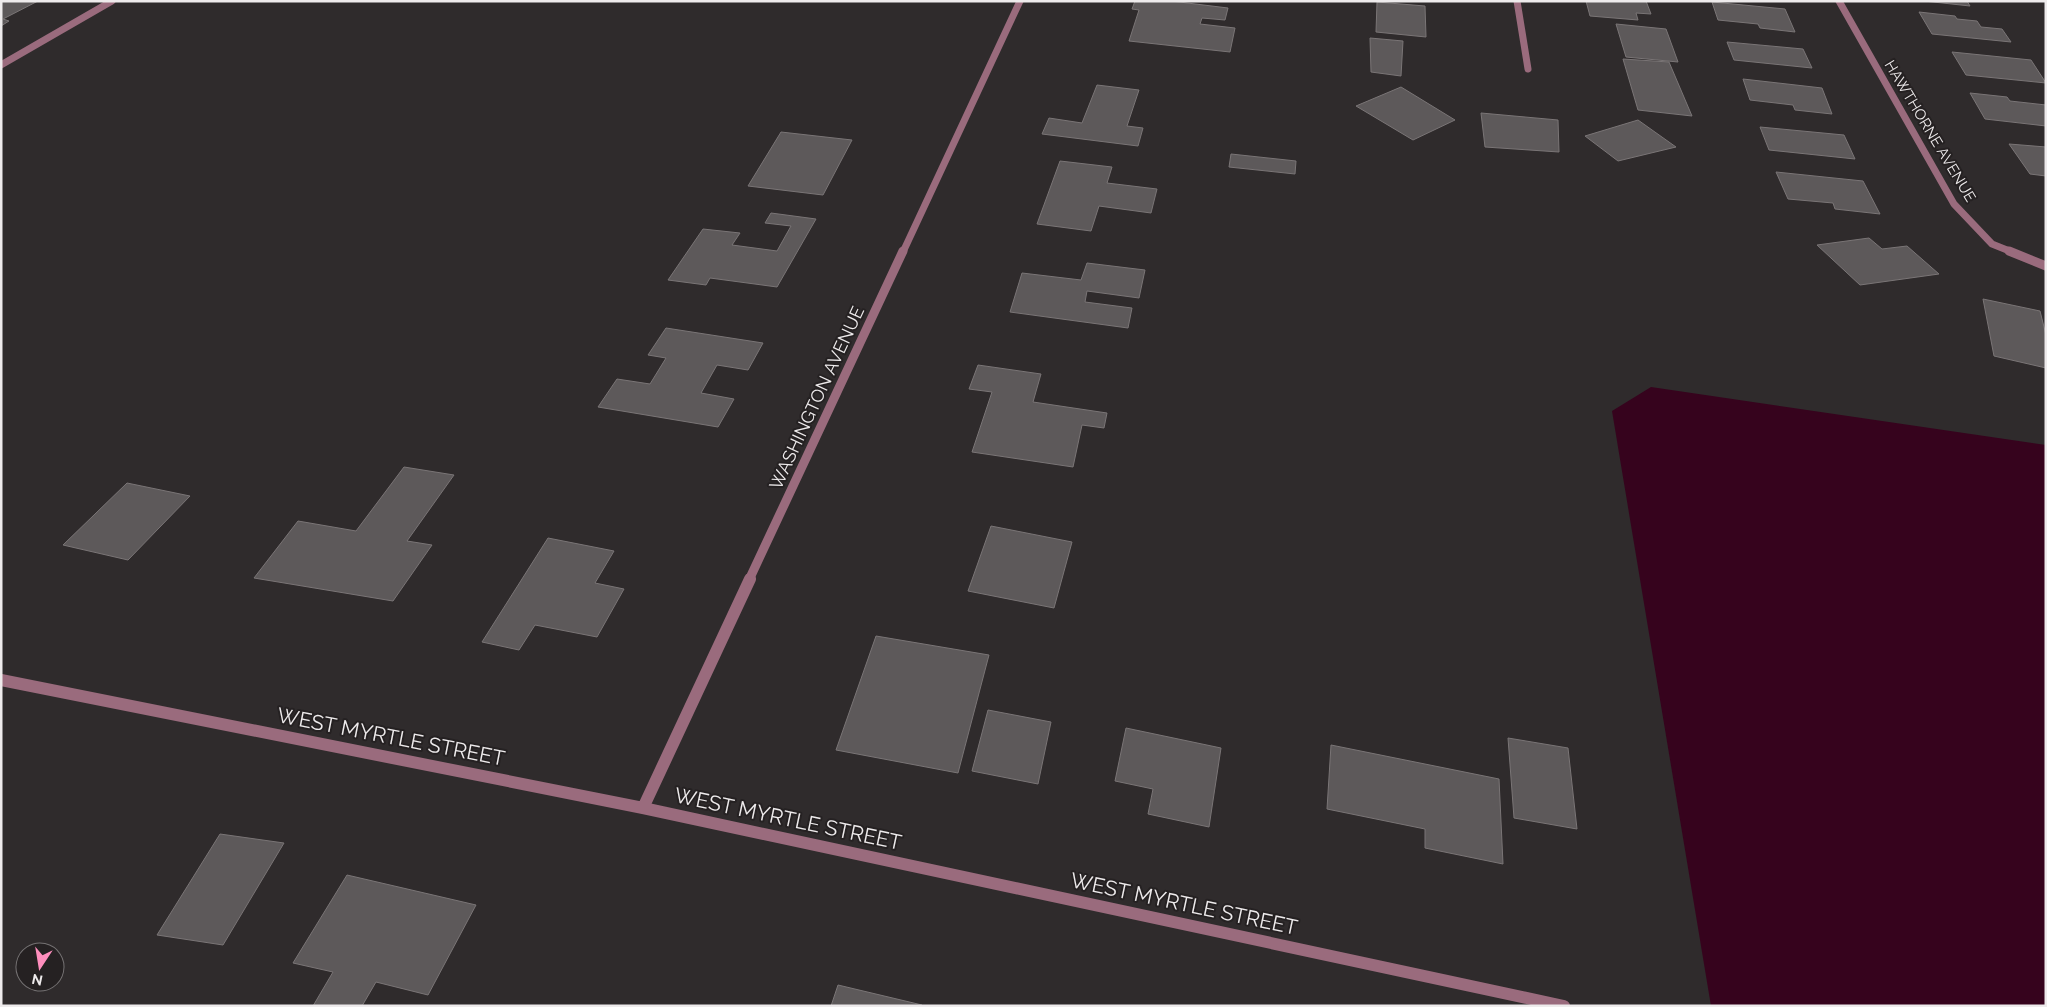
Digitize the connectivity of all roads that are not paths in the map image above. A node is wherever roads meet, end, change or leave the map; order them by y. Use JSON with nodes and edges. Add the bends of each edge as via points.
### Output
{"nodes":[{"id":1,"x":112,"y":1,"type":"edge"},
{"id":2,"x":1020,"y":1,"type":"edge"},
{"id":3,"x":1517,"y":1,"type":"edge"},
{"id":4,"x":1840,"y":1,"type":"edge"},
{"id":5,"x":1,"y":65,"type":"edge"},
{"id":6,"x":1528,"y":69,"type":"dead end"},
{"id":7,"x":2046,"y":266,"type":"edge"},
{"id":8,"x":1,"y":680,"type":"edge"},
{"id":9,"x":643,"y":808,"type":"junction"},
{"id":10,"x":1564,"y":1006,"type":"edge"}],
"edges":[{"from":1,"to":5,"type":"street"},
{"from":2,"to":9,"type":"street","name":"WASHINGTON AVENUE"},
{"from":3,"to":6,"type":"street"},
{"from":4,"to":7,"type":"street","name":"HAWTHORNE AVENUE","via":[[1954,204],[1992,244]]},
{"from":8,"to":9,"type":"street","name":"WEST MYRTLE STREET"},
{"from":9,"to":10,"type":"street","name":"WEST MYRTLE STREET"}]}
